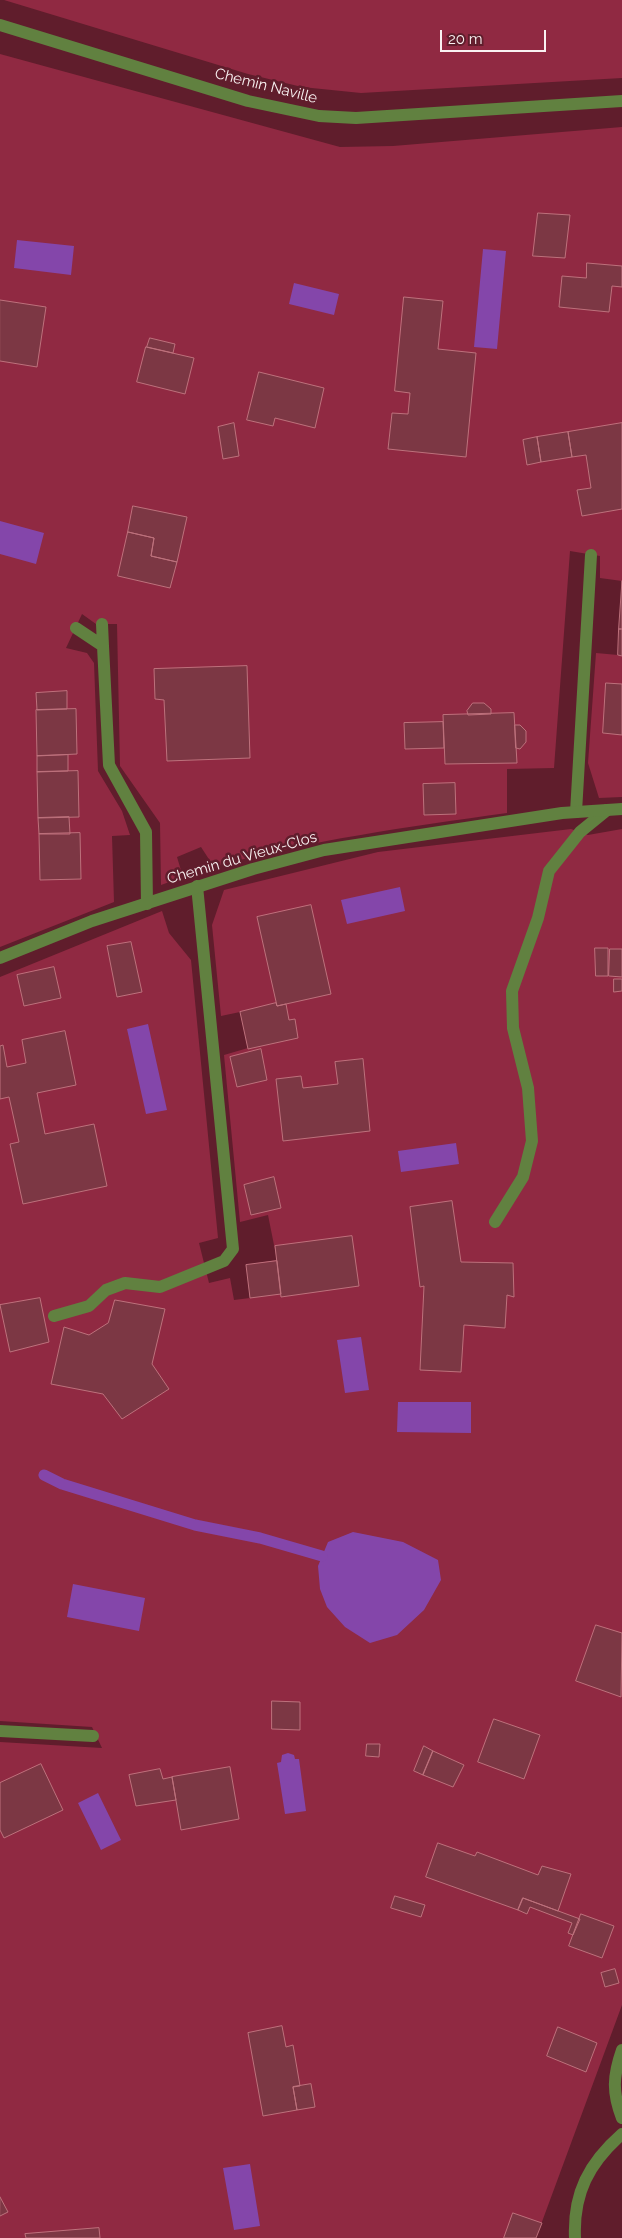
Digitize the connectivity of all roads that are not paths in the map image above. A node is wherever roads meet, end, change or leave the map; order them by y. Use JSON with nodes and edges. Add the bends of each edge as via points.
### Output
{"nodes":[{"id":1,"x":0,"y":25,"type":"edge"},
{"id":2,"x":622,"y":101,"type":"edge"},
{"id":3,"x":591,"y":555,"type":"dead end"},
{"id":4,"x":102,"y":624,"type":"dead end"},
{"id":5,"x":76,"y":628,"type":"dead end"},
{"id":6,"x":103,"y":646,"type":"junction"},
{"id":7,"x":622,"y":809,"type":"edge"},
{"id":8,"x":608,"y":810,"type":"junction"},
{"id":9,"x":576,"y":812,"type":"junction"},
{"id":10,"x":197,"y":886,"type":"junction"},
{"id":11,"x":147,"y":904,"type":"junction"},
{"id":12,"x":0,"y":958,"type":"edge"},
{"id":13,"x":495,"y":1222,"type":"dead end"},
{"id":14,"x":54,"y":1316,"type":"dead end"},
{"id":15,"x":0,"y":1731,"type":"edge"},
{"id":16,"x":93,"y":1736,"type":"dead end"},
{"id":17,"x":622,"y":2050,"type":"edge"},
{"id":18,"x":622,"y":2118,"type":"edge"},
{"id":19,"x":622,"y":2134,"type":"edge"},
{"id":20,"x":575,"y":2238,"type":"edge"}],
"edges":[{"from":1,"to":2,"type":"street","name":"Chemin Naville","via":[[248,101],[319,116],[356,118]]},
{"from":3,"to":9,"type":"street"},
{"from":4,"to":6,"type":"street"},
{"from":5,"to":6,"type":"street"},
{"from":6,"to":11,"type":"street","via":[[109,765],[146,832]]},
{"from":7,"to":8,"type":"street","name":"Chemin du Vieux-Clos"},
{"from":8,"to":9,"type":"street","name":"Chemin du Vieux-Clos"},
{"from":8,"to":13,"type":"street","via":[[580,832],[549,871],[538,918],[512,991],[513,1028],[528,1088],[532,1141],[523,1177]]},
{"from":9,"to":10,"type":"street","name":"Chemin du Vieux-Clos","via":[[324,850]]},
{"from":10,"to":11,"type":"street","name":"Chemin du Vieux-Clos"},
{"from":10,"to":14,"type":"street","via":[[233,1249],[224,1261],[160,1287],[125,1283],[106,1290],[89,1306]]},
{"from":11,"to":12,"type":"street","name":"Chemin du Vieux-Clos","via":[[92,921]]},
{"from":15,"to":16,"type":"street"},
{"from":17,"to":18,"type":"street","via":[[614,2070],[615,2100]]},
{"from":19,"to":20,"type":"street","via":[[602,2152],[582,2183],[574,2222]]}]}
